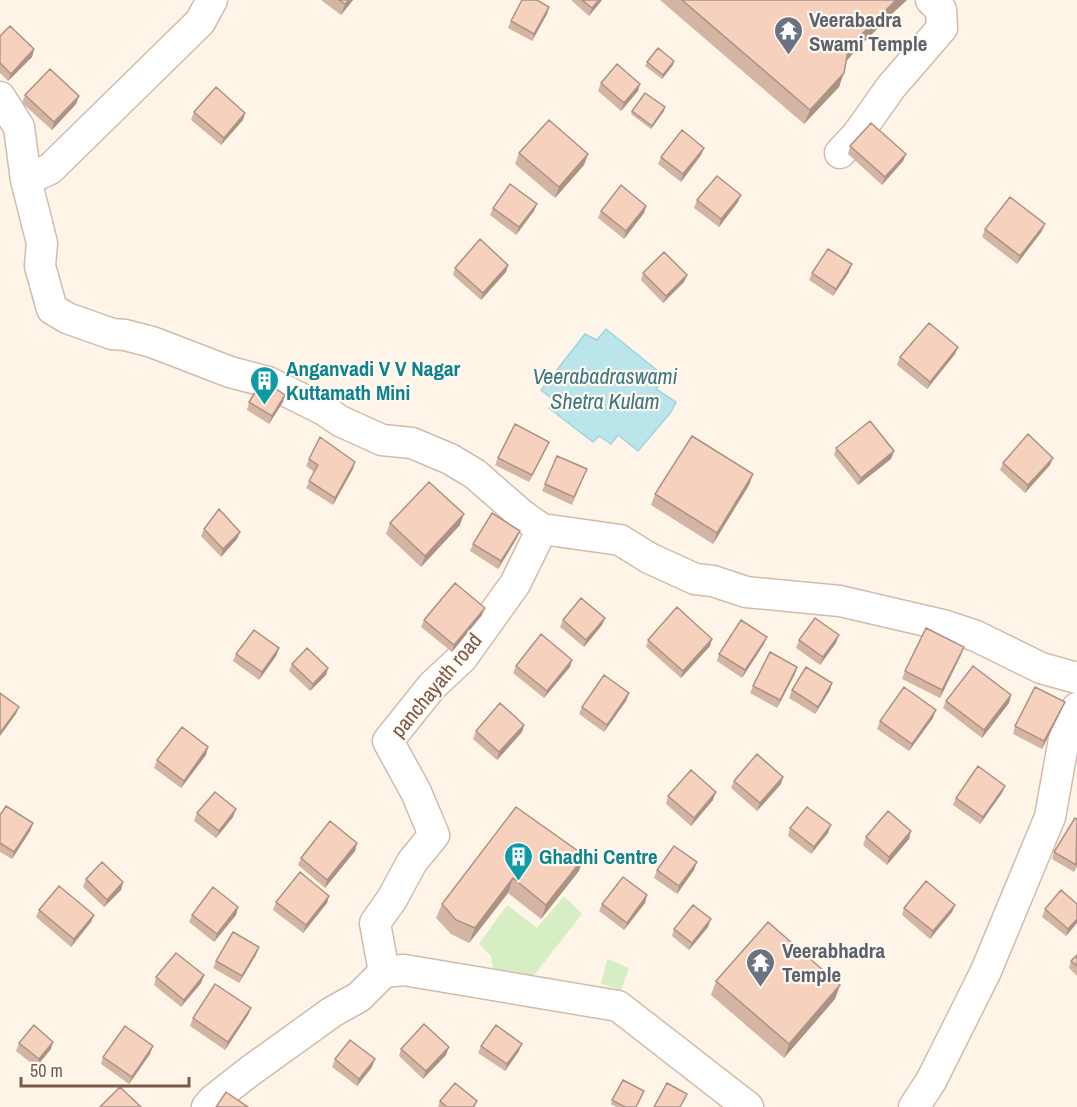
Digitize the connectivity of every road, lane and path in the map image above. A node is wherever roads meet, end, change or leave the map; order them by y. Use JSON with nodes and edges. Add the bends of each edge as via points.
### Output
{"nodes":[{"id":1,"x":212,"y":0,"type":"edge"},
{"id":2,"x":931,"y":0,"type":"edge"},
{"id":3,"x":0,"y":97,"type":"edge"},
{"id":4,"x":840,"y":153,"type":"dead end"},
{"id":5,"x":26,"y":180,"type":"junction"},
{"id":6,"x":542,"y":529,"type":"junction"},
{"id":7,"x":1077,"y":678,"type":"edge"},
{"id":8,"x":1077,"y":708,"type":"edge"},
{"id":9,"x":384,"y":972,"type":"junction"},
{"id":10,"x":207,"y":1107,"type":"edge"},
{"id":11,"x":748,"y":1107,"type":"edge"},
{"id":12,"x":914,"y":1107,"type":"edge"}],
"edges":[{"from":1,"to":5,"type":"street","via":[[200,22],[50,169]]},
{"from":2,"to":4,"type":"street","via":[[941,10],[942,28]]},
{"from":3,"to":5,"type":"street","via":[[19,128]]},
{"from":5,"to":6,"type":"street","via":[[42,243],[40,266],[52,309],[112,334],[152,342],[268,382],[382,440],[412,443],[450,459],[475,474]]},
{"from":6,"to":7,"type":"street","via":[[620,540],[648,558],[695,579],[746,592],[840,601],[943,625],[976,636],[1041,668]]},
{"from":6,"to":9,"type":"street","name":"panchayath road","via":[[515,584],[462,658],[432,686],[388,741],[434,835],[412,862],[375,923]]},
{"from":8,"to":12,"type":"street","via":[[1064,739],[1050,816],[1037,850],[986,972]]},
{"from":9,"to":10,"type":"street","via":[[359,997],[250,1071]]},
{"from":9,"to":11,"type":"street","via":[[404,970],[618,1006]]}]}
